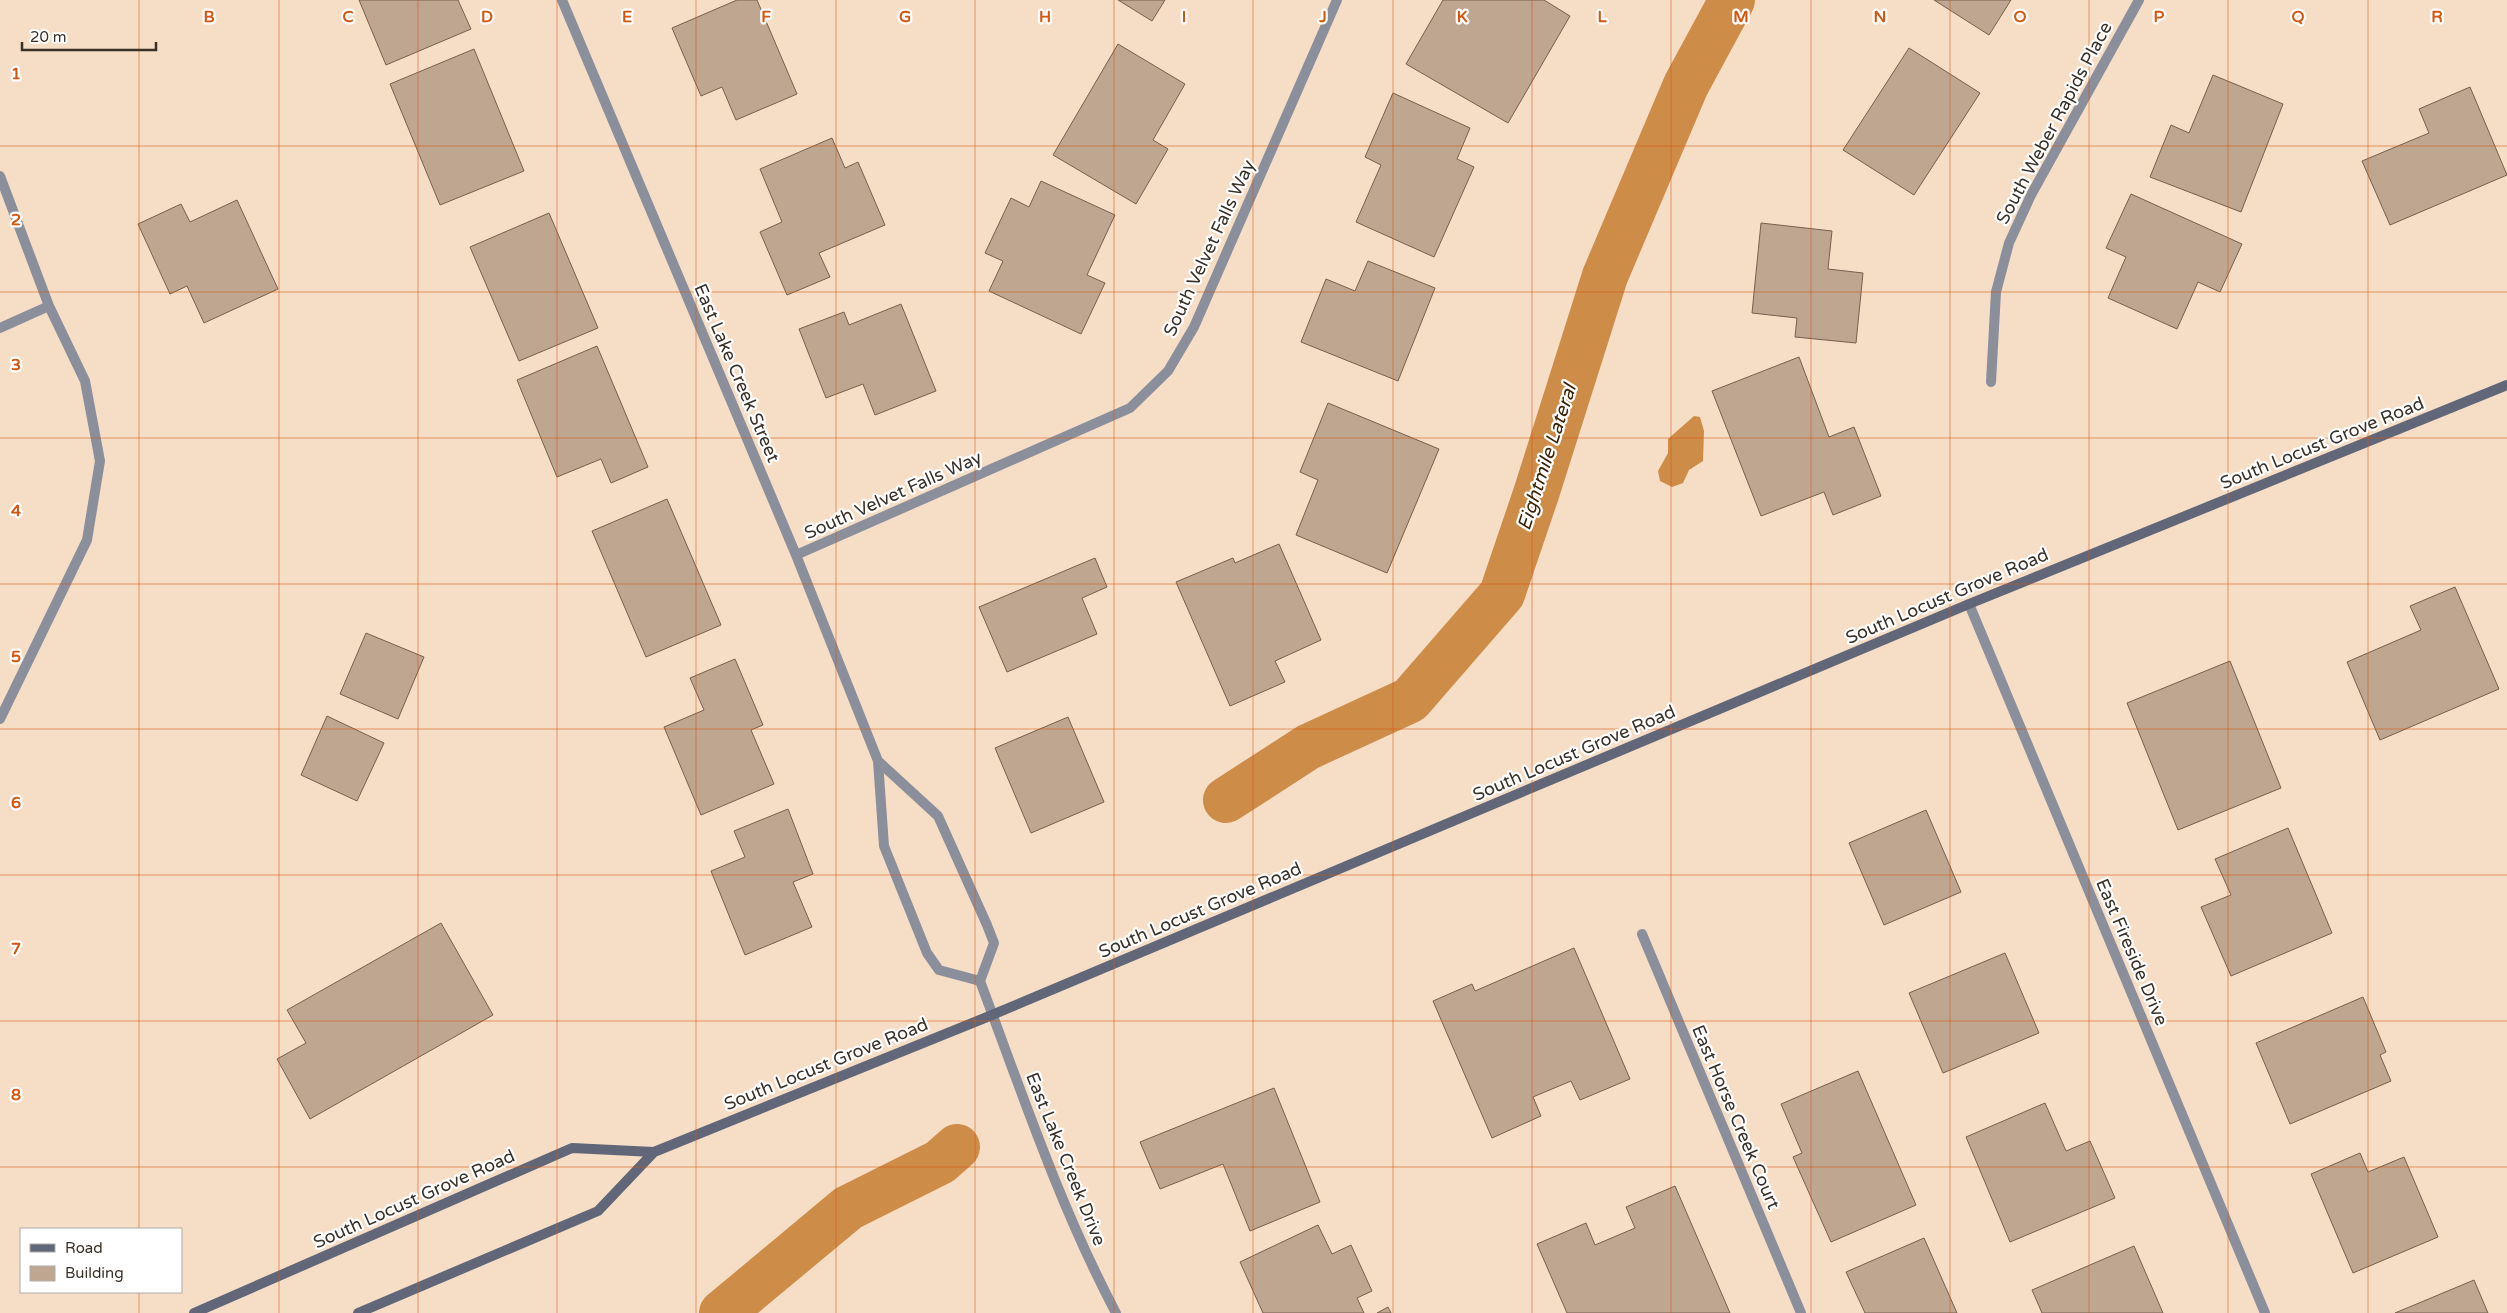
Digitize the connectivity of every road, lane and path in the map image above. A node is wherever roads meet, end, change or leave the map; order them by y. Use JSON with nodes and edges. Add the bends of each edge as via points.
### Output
{"nodes":[{"id":1,"x":562,"y":0,"type":"edge"},
{"id":2,"x":1337,"y":0,"type":"edge"},
{"id":3,"x":2139,"y":0,"type":"edge"},
{"id":4,"x":0,"y":176,"type":"edge"},
{"id":5,"x":49,"y":306,"type":"junction"},
{"id":6,"x":0,"y":328,"type":"edge"},
{"id":7,"x":1991,"y":382,"type":"dead end"},
{"id":8,"x":2507,"y":385,"type":"edge"},
{"id":9,"x":796,"y":555,"type":"junction"},
{"id":10,"x":1968,"y":604,"type":"junction"},
{"id":11,"x":0,"y":720,"type":"edge"},
{"id":12,"x":878,"y":761,"type":"junction"},
{"id":13,"x":1642,"y":934,"type":"dead end"},
{"id":14,"x":980,"y":981,"type":"junction"},
{"id":15,"x":992,"y":1015,"type":"junction"},
{"id":16,"x":654,"y":1152,"type":"junction"},
{"id":17,"x":194,"y":1313,"type":"edge"},
{"id":18,"x":358,"y":1313,"type":"edge"},
{"id":19,"x":1116,"y":1313,"type":"edge"},
{"id":20,"x":1801,"y":1313,"type":"edge"},
{"id":21,"x":2265,"y":1313,"type":"edge"}],
"edges":[{"from":1,"to":9,"type":"street","name":"East Lake Creek Street"},
{"from":2,"to":9,"type":"street","name":"South Velvet Falls Way","via":[[1194,327],[1168,371],[1130,408]]},
{"from":3,"to":7,"type":"street","name":"South Weber Rapids Place","via":[[2031,195],[2009,243],[1996,292]]},
{"from":4,"to":5,"type":"street"},
{"from":5,"to":6,"type":"street"},
{"from":5,"to":11,"type":"street","via":[[85,381],[100,461],[87,540]]},
{"from":8,"to":10,"type":"main road","name":"South Locust Grove Road"},
{"from":9,"to":12,"type":"street","name":"East Lake Creek Street"},
{"from":10,"to":15,"type":"main road","name":"South Locust Grove Road"},
{"from":10,"to":21,"type":"street","name":"East Fireside Drive"},
{"from":12,"to":14,"type":"street","name":"East Lake Creek Street","via":[[938,816],[994,943]]},
{"from":12,"to":14,"type":"street","name":"East Lake Creek Street","via":[[884,846],[926,953],[939,970]]},
{"from":13,"to":20,"type":"street","name":"East Horse Creek Court"},
{"from":14,"to":15,"type":"street"},
{"from":15,"to":16,"type":"main road","name":"South Locust Grove Road"},
{"from":15,"to":19,"type":"street","name":"East Lake Creek Drive","via":[[1018,1090],[1099,1281]]},
{"from":16,"to":17,"type":"main road","name":"South Locust Grove Road","via":[[572,1148]]},
{"from":16,"to":18,"type":"main road","name":"South Locust Grove Road","via":[[598,1211]]}]}
